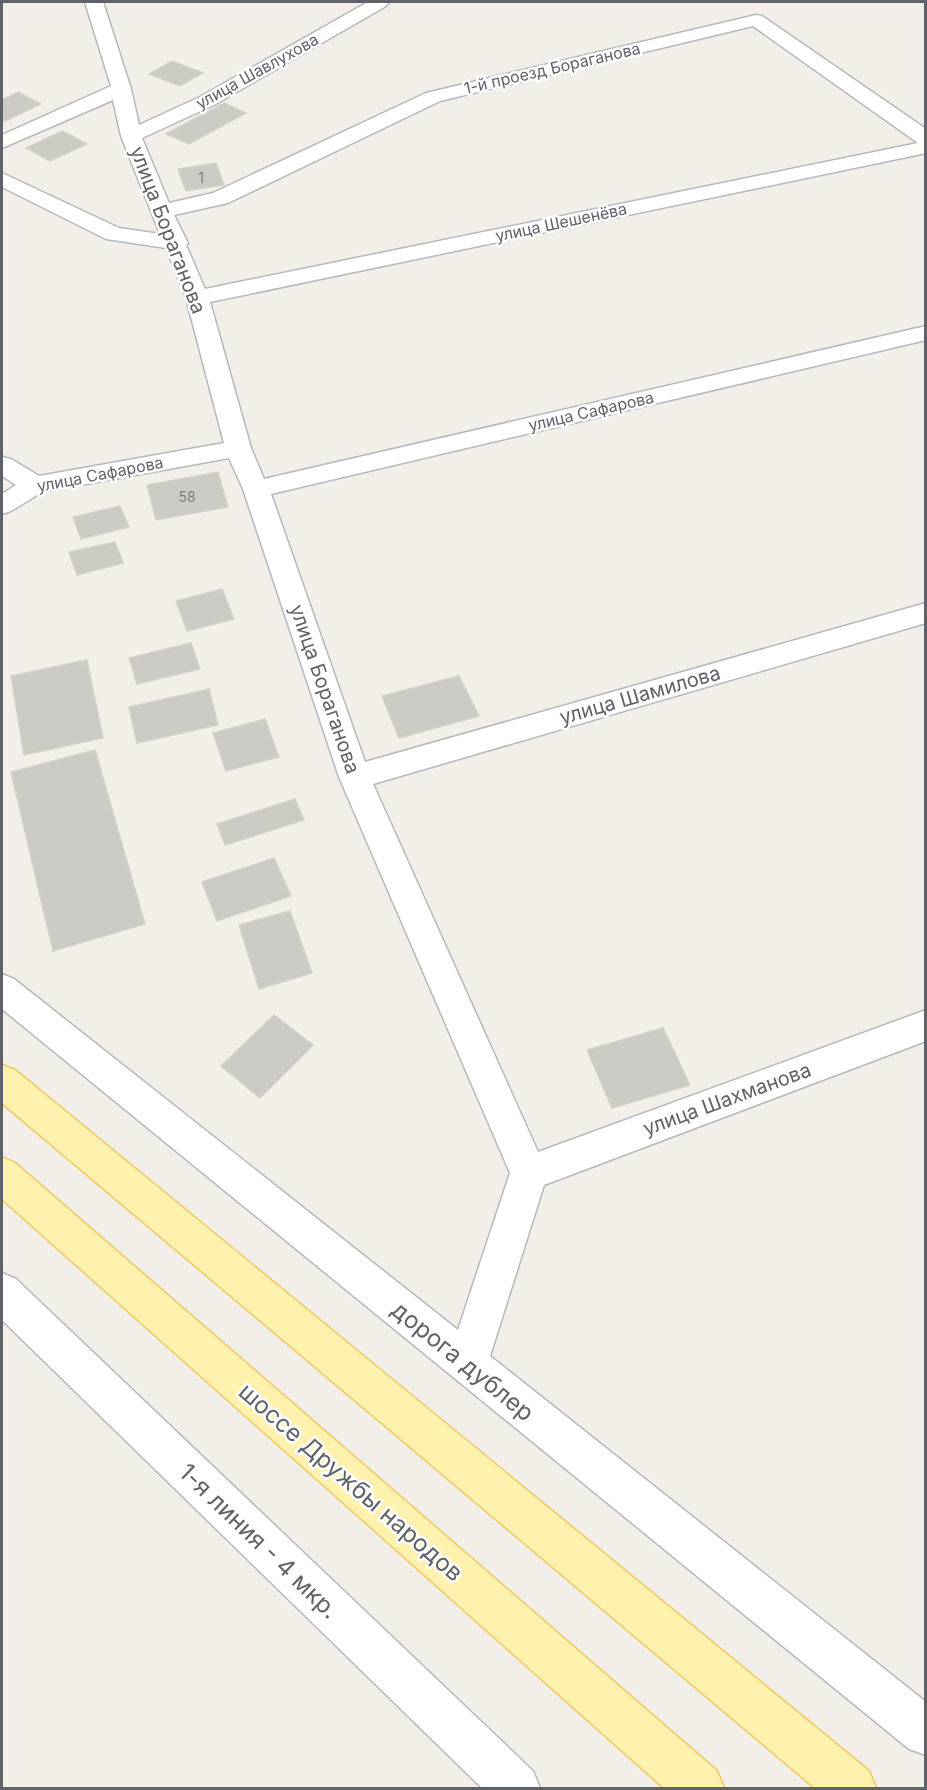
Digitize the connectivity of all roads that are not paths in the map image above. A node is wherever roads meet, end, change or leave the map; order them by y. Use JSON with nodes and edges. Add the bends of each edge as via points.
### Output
{"nodes":[{"id":1,"x":94,"y":2,"type":"edge"},
{"id":2,"x":380,"y":2,"type":"edge"},
{"id":3,"x":121,"y":89,"type":"junction"},
{"id":4,"x":132,"y":136,"type":"junction"},
{"id":5,"x":926,"y":139,"type":"edge"},
{"id":6,"x":2,"y":142,"type":"edge"},
{"id":7,"x":926,"y":147,"type":"edge"},
{"id":8,"x":2,"y":179,"type":"edge"},
{"id":9,"x":163,"y":211,"type":"junction"},
{"id":10,"x":177,"y":243,"type":"junction"},
{"id":11,"x":197,"y":298,"type":"junction"},
{"id":12,"x":926,"y":333,"type":"edge"},
{"id":13,"x":238,"y":448,"type":"junction"},
{"id":14,"x":2,"y":465,"type":"edge"},
{"id":15,"x":35,"y":485,"type":"junction"},
{"id":16,"x":256,"y":489,"type":"junction"},
{"id":17,"x":2,"y":505,"type":"edge"},
{"id":18,"x":926,"y":613,"type":"edge"},
{"id":19,"x":355,"y":777,"type":"junction"},
{"id":20,"x":2,"y":989,"type":"edge"},
{"id":21,"x":926,"y":1025,"type":"edge"},
{"id":22,"x":2,"y":1081,"type":"edge"},
{"id":23,"x":529,"y":1173,"type":"junction"},
{"id":24,"x":2,"y":1176,"type":"edge"},
{"id":25,"x":2,"y":1293,"type":"edge"},
{"id":26,"x":467,"y":1364,"type":"junction"},
{"id":27,"x":926,"y":1732,"type":"edge"},
{"id":28,"x":516,"y":1788,"type":"edge"},
{"id":29,"x":700,"y":1788,"type":"edge"},
{"id":30,"x":852,"y":1788,"type":"edge"}],
"edges":[{"from":1,"to":3,"type":"street","name":"улица Бораганова"},
{"from":2,"to":4,"type":"street","name":"улица Шавлухова","via":[[207,101]]},
{"from":3,"to":4,"type":"street","name":"улица Бораганова"},
{"from":3,"to":6,"type":"street"},
{"from":4,"to":9,"type":"street","name":"улица Бораганова"},
{"from":5,"to":9,"type":"street","name":"1-й проезд Бораганова","via":[[756,20],[433,97],[220,198]]},
{"from":7,"to":11,"type":"street","name":"улица Шешенёва"},
{"from":8,"to":10,"type":"street","via":[[114,234]]},
{"from":9,"to":10,"type":"street","name":"улица Бораганова"},
{"from":10,"to":11,"type":"street","name":"улица Бораганова"},
{"from":11,"to":13,"type":"street","name":"улица Бораганова"},
{"from":12,"to":16,"type":"street","name":"улица Сафарова"},
{"from":13,"to":15,"type":"street","name":"улица Сафарова"},
{"from":13,"to":16,"type":"street","name":"улица Бораганова"},
{"from":14,"to":15,"type":"street"},
{"from":15,"to":17,"type":"street","name":"улица Сафарова"},
{"from":16,"to":19,"type":"street","name":"улица Бораганова"},
{"from":18,"to":19,"type":"street","name":"улица Шамилова"},
{"from":19,"to":23,"type":"street","name":"улица Бораганова"},
{"from":20,"to":26,"type":"street","name":"дорога дублер"},
{"from":21,"to":23,"type":"street","name":"улица Шахманова"},
{"from":22,"to":30,"type":"main road"},
{"from":23,"to":26,"type":"street"},
{"from":24,"to":29,"type":"main road","name":"шоссе Дружбы народов"},
{"from":25,"to":28,"type":"street","name":"1-я линия - 4 мкр."},
{"from":26,"to":27,"type":"street","name":"дорога дублер"}]}
